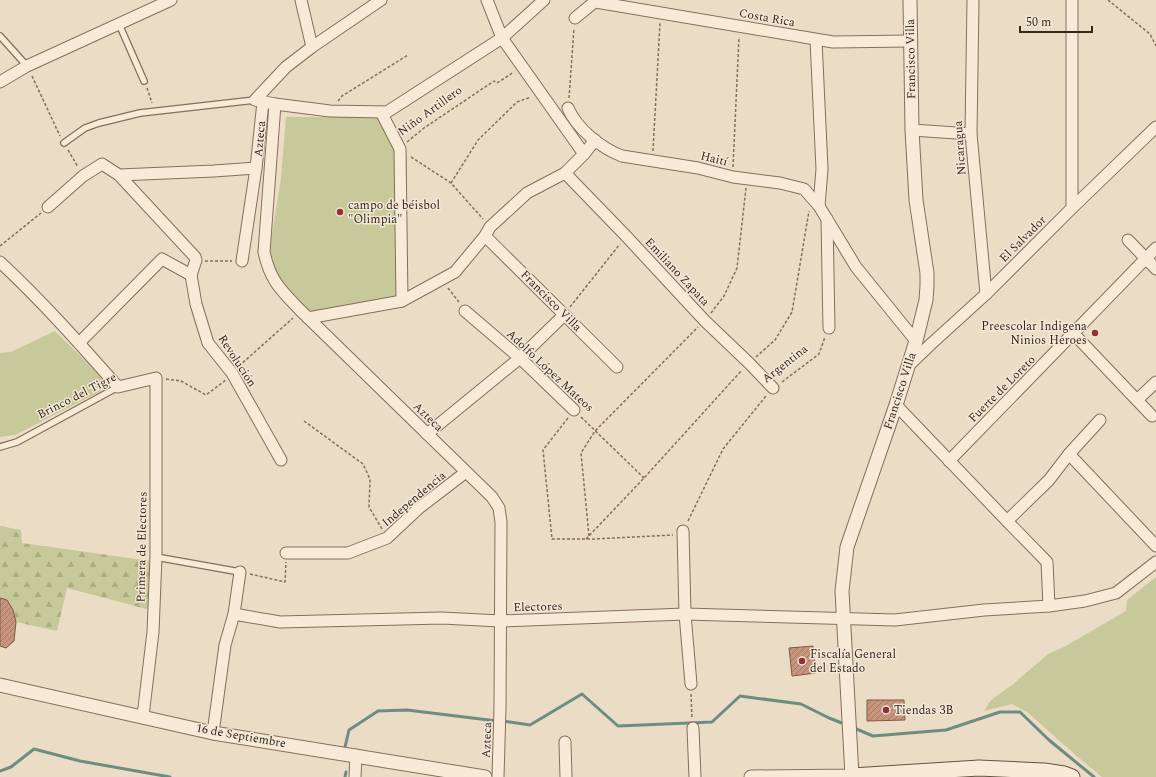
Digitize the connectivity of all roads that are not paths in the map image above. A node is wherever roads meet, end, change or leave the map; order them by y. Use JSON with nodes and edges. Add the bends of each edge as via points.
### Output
{"nodes":[{"id":1,"x":171,"y":0,"type":"edge"},
{"id":2,"x":301,"y":0,"type":"edge"},
{"id":3,"x":380,"y":0,"type":"edge"},
{"id":4,"x":487,"y":0,"type":"edge"},
{"id":5,"x":544,"y":0,"type":"edge"},
{"id":6,"x":910,"y":0,"type":"edge"},
{"id":7,"x":973,"y":0,"type":"edge"},
{"id":8,"x":1072,"y":0,"type":"edge"},
{"id":9,"x":597,"y":1,"type":"edge"},
{"id":10,"x":575,"y":18,"type":"road end"},
{"id":11,"x":119,"y":24,"type":"junction"},
{"id":12,"x":0,"y":36,"type":"edge"},
{"id":13,"x":502,"y":38,"type":"junction"},
{"id":14,"x":816,"y":40,"type":"junction"},
{"id":15,"x":910,"y":40,"type":"junction"},
{"id":16,"x":312,"y":47,"type":"junction"},
{"id":17,"x":27,"y":66,"type":"junction"},
{"id":18,"x":144,"y":81,"type":"road end"},
{"id":19,"x":0,"y":82,"type":"edge"},
{"id":20,"x":259,"y":101,"type":"junction"},
{"id":21,"x":275,"y":104,"type":"junction"},
{"id":22,"x":568,"y":108,"type":"road end"},
{"id":23,"x":380,"y":112,"type":"junction"},
{"id":24,"x":1156,"y":127,"type":"edge"},
{"id":25,"x":912,"y":130,"type":"junction"},
{"id":26,"x":971,"y":134,"type":"junction"},
{"id":27,"x":595,"y":140,"type":"junction"},
{"id":28,"x":64,"y":143,"type":"road end"},
{"id":29,"x":584,"y":154,"type":"junction"},
{"id":30,"x":256,"y":168,"type":"junction"},
{"id":31,"x":565,"y":173,"type":"junction"},
{"id":32,"x":119,"y":176,"type":"junction"},
{"id":33,"x":819,"y":206,"type":"junction"},
{"id":34,"x":48,"y":207,"type":"road end"},
{"id":35,"x":1072,"y":208,"type":"junction"},
{"id":36,"x":827,"y":217,"type":"junction"},
{"id":37,"x":487,"y":231,"type":"junction"},
{"id":38,"x":1128,"y":240,"type":"dead end"},
{"id":39,"x":1156,"y":248,"type":"edge"},
{"id":40,"x":1146,"y":259,"type":"junction"},
{"id":41,"x":242,"y":261,"type":"dead end"},
{"id":42,"x":0,"y":262,"type":"edge"},
{"id":43,"x":1156,"y":269,"type":"edge"},
{"id":44,"x":191,"y":275,"type":"junction"},
{"id":45,"x":986,"y":294,"type":"junction"},
{"id":46,"x":402,"y":301,"type":"junction"},
{"id":47,"x":465,"y":311,"type":"road end"},
{"id":48,"x":304,"y":315,"type":"junction"},
{"id":49,"x":564,"y":315,"type":"junction"},
{"id":50,"x":829,"y":328,"type":"road end"},
{"id":51,"x":1074,"y":334,"type":"junction"},
{"id":52,"x":916,"y":341,"type":"junction"},
{"id":53,"x":79,"y":343,"type":"junction"},
{"id":54,"x":520,"y":358,"type":"junction"},
{"id":55,"x":616,"y":367,"type":"dead end"},
{"id":56,"x":907,"y":367,"type":"junction"},
{"id":57,"x":156,"y":378,"type":"joint"},
{"id":58,"x":1156,"y":382,"type":"edge"},
{"id":59,"x":118,"y":387,"type":"junction"},
{"id":60,"x":772,"y":388,"type":"road end"},
{"id":61,"x":1137,"y":400,"type":"junction"},
{"id":62,"x":896,"y":405,"type":"junction"},
{"id":63,"x":574,"y":410,"type":"road end"},
{"id":64,"x":1152,"y":416,"type":"dead end"},
{"id":65,"x":1100,"y":420,"type":"dead end"},
{"id":66,"x":427,"y":434,"type":"junction"},
{"id":67,"x":0,"y":447,"type":"edge"},
{"id":68,"x":1069,"y":454,"type":"junction"},
{"id":69,"x":281,"y":460,"type":"dead end"},
{"id":70,"x":949,"y":461,"type":"junction"},
{"id":71,"x":466,"y":472,"type":"junction"},
{"id":72,"x":1007,"y":521,"type":"junction"},
{"id":73,"x":684,"y":531,"type":"road end"},
{"id":74,"x":1156,"y":546,"type":"edge"},
{"id":75,"x":286,"y":553,"type":"road end"},
{"id":76,"x":156,"y":557,"type":"junction"},
{"id":77,"x":1156,"y":562,"type":"edge"},
{"id":78,"x":240,"y":572,"type":"joint"},
{"id":79,"x":1049,"y":606,"type":"junction"},
{"id":80,"x":234,"y":614,"type":"junction"},
{"id":81,"x":685,"y":614,"type":"junction"},
{"id":82,"x":844,"y":618,"type":"junction"},
{"id":83,"x":500,"y":622,"type":"junction"},
{"id":84,"x":691,"y":684,"type":"road end"},
{"id":85,"x":0,"y":685,"type":"edge"},
{"id":86,"x":143,"y":716,"type":"junction"},
{"id":87,"x":693,"y":728,"type":"road end"},
{"id":88,"x":213,"y":733,"type":"junction"},
{"id":89,"x":566,"y":742,"type":"dead end"},
{"id":90,"x":356,"y":755,"type":"junction"},
{"id":91,"x":355,"y":777,"type":"edge"},
{"id":92,"x":485,"y":777,"type":"edge"},
{"id":93,"x":498,"y":777,"type":"edge"},
{"id":94,"x":566,"y":777,"type":"edge"},
{"id":95,"x":695,"y":777,"type":"edge"},
{"id":96,"x":751,"y":777,"type":"edge"},
{"id":97,"x":852,"y":777,"type":"edge"},
{"id":98,"x":1072,"y":777,"type":"edge"}],
"edges":[{"from":1,"to":11,"type":"street"},
{"from":2,"to":16,"type":"street"},
{"from":3,"to":16,"type":"street"},
{"from":4,"to":13,"type":"street"},
{"from":5,"to":13,"type":"street"},
{"from":6,"to":15,"type":"street","name":"Francisco Villa"},
{"from":7,"to":26,"type":"street","name":"Nicaragua"},
{"from":8,"to":35,"type":"street"},
{"from":9,"to":10,"type":"street"},
{"from":9,"to":14,"type":"street","name":"Costa Rica"},
{"from":11,"to":17,"type":"street"},
{"from":11,"to":18,"type":"lane"},
{"from":12,"to":17,"type":"lane"},
{"from":13,"to":23,"type":"street","via":[[387,112]]},
{"from":13,"to":29,"type":"street"},
{"from":14,"to":15,"type":"street","name":"Costa Rica"},
{"from":14,"to":33,"type":"street","via":[[822,169]]},
{"from":15,"to":25,"type":"street","name":"Francisco Villa"},
{"from":16,"to":20,"type":"street","via":[[286,67]]},
{"from":17,"to":19,"type":"street"},
{"from":20,"to":21,"type":"street"},
{"from":20,"to":28,"type":"lane","via":[[140,113],[85,128]]},
{"from":20,"to":30,"type":"street","name":"Azteca"},
{"from":21,"to":23,"type":"street","via":[[330,111]]},
{"from":21,"to":48,"type":"street","name":"Azteca","via":[[264,252],[267,268],[278,286]]},
{"from":22,"to":27,"type":"street","name":"Haití","via":[[572,118]]},
{"from":23,"to":46,"type":"street","name":"Niño Artillero","via":[[400,149]]},
{"from":24,"to":35,"type":"street","name":"El Salvador"},
{"from":25,"to":26,"type":"street"},
{"from":25,"to":52,"type":"street","name":"Francisco Villa","via":[[916,200],[927,273],[926,300]]},
{"from":26,"to":45,"type":"street","name":"Nicaragua"},
{"from":27,"to":29,"type":"street"},
{"from":27,"to":33,"type":"street","name":"Haití","via":[[622,156],[804,189]]},
{"from":29,"to":31,"type":"street"},
{"from":30,"to":32,"type":"street"},
{"from":30,"to":41,"type":"street","name":"Azteca"},
{"from":31,"to":37,"type":"street","via":[[527,193]]},
{"from":31,"to":60,"type":"street","name":"Emiliano Zapata"},
{"from":32,"to":34,"type":"street","name":"Revolución","via":[[102,164],[83,176]]},
{"from":32,"to":44,"type":"street","name":"Revolución","via":[[195,256]]},
{"from":33,"to":36,"type":"street","name":"Haití"},
{"from":35,"to":45,"type":"street","name":"El Salvador"},
{"from":36,"to":50,"type":"street"},
{"from":36,"to":52,"type":"street","name":"Haití","via":[[856,267]]},
{"from":37,"to":46,"type":"street","via":[[455,272]]},
{"from":37,"to":49,"type":"street","name":"Francisco Villa"},
{"from":38,"to":40,"type":"street"},
{"from":39,"to":40,"type":"street","name":"Fuerte de Loreto"},
{"from":40,"to":43,"type":"street"},
{"from":40,"to":51,"type":"street","name":"Fuerte de Loreto"},
{"from":42,"to":53,"type":"street"},
{"from":44,"to":53,"type":"street","via":[[162,259]]},
{"from":44,"to":69,"type":"street","name":"Revolución","via":[[196,304],[208,343],[232,373]]},
{"from":45,"to":56,"type":"street","name":"El Salvador"},
{"from":46,"to":48,"type":"street"},
{"from":47,"to":54,"type":"street","name":"Adolfo López Mateos"},
{"from":48,"to":66,"type":"street","name":"Azteca"},
{"from":49,"to":54,"type":"street"},
{"from":49,"to":55,"type":"street","name":"Francisco Villa"},
{"from":51,"to":61,"type":"street"},
{"from":51,"to":70,"type":"street","name":"Fuerte de Loreto"},
{"from":52,"to":56,"type":"street","name":"Francisco Villa"},
{"from":53,"to":59,"type":"street"},
{"from":54,"to":63,"type":"street","name":"Adolfo López Mateos"},
{"from":54,"to":66,"type":"street"},
{"from":56,"to":62,"type":"street","name":"Francisco Villa"},
{"from":57,"to":59,"type":"street","name":"Brinco del Tigre"},
{"from":57,"to":76,"type":"street","name":"Primera de Electores"},
{"from":58,"to":61,"type":"street"},
{"from":59,"to":67,"type":"lane","name":"Brinco del Tigre","via":[[16,442]]},
{"from":61,"to":64,"type":"street"},
{"from":62,"to":70,"type":"street"},
{"from":62,"to":82,"type":"street","name":"Francisco Villa","via":[[847,547],[842,591]]},
{"from":65,"to":68,"type":"street"},
{"from":66,"to":71,"type":"street","name":"Azteca"},
{"from":68,"to":72,"type":"street","via":[[1050,480]]},
{"from":68,"to":74,"type":"street"},
{"from":70,"to":72,"type":"street"},
{"from":71,"to":75,"type":"street","name":"Independencia","via":[[419,508],[387,538],[348,552]]},
{"from":71,"to":83,"type":"street","name":"Azteca","via":[[492,497],[499,508]]},
{"from":72,"to":79,"type":"street","via":[[1047,562]]},
{"from":73,"to":81,"type":"street"},
{"from":76,"to":78,"type":"lane"},
{"from":76,"to":86,"type":"street","name":"Primera de Electores","via":[[153,632]]},
{"from":77,"to":79,"type":"street","name":"Electores","via":[[1116,593]]},
{"from":78,"to":80,"type":"street"},
{"from":79,"to":82,"type":"street","name":"Electores","via":[[895,620]]},
{"from":80,"to":83,"type":"street","name":"Electores","via":[[280,622],[442,618]]},
{"from":80,"to":88,"type":"street","via":[[225,645]]},
{"from":81,"to":82,"type":"street","name":"Electores"},
{"from":81,"to":83,"type":"street","name":"Electores"},
{"from":81,"to":84,"type":"street"},
{"from":82,"to":97,"type":"street","name":"Francisco Villa"},
{"from":83,"to":93,"type":"street","name":"Azteca"},
{"from":85,"to":86,"type":"street","name":"16 de Septiembre"},
{"from":86,"to":88,"type":"street","name":"16 de Septiembre"},
{"from":87,"to":95,"type":"street"},
{"from":88,"to":90,"type":"street","name":"16 de Septiembre"},
{"from":89,"to":94,"type":"street"},
{"from":90,"to":91,"type":"street"},
{"from":90,"to":92,"type":"street","name":"16 de Septiembre"},
{"from":96,"to":97,"type":"street"},
{"from":97,"to":98,"type":"main road","via":[[980,768],[1044,771]]}]}
